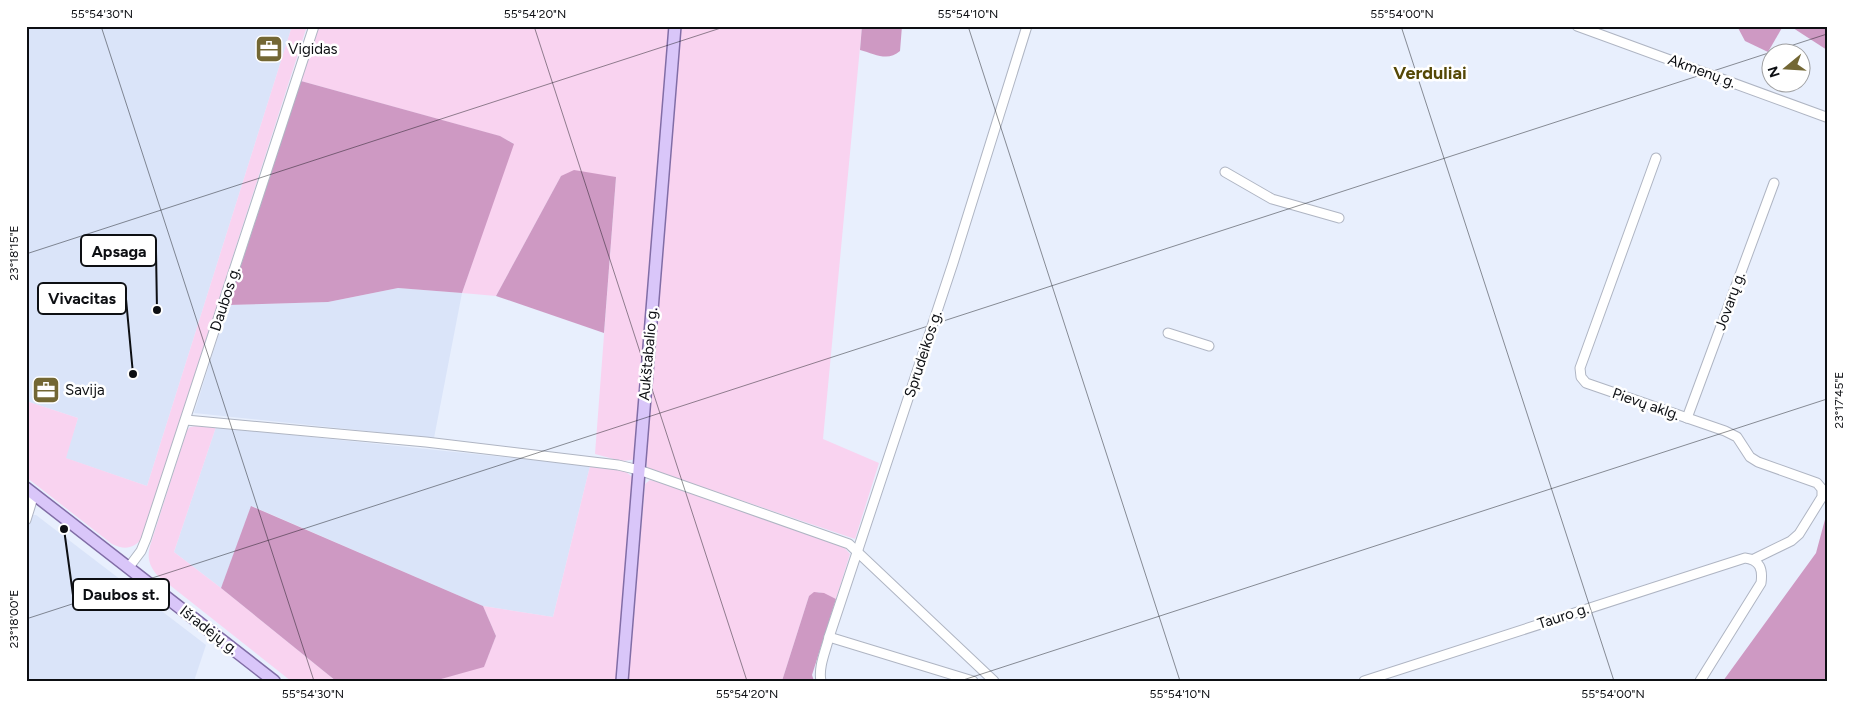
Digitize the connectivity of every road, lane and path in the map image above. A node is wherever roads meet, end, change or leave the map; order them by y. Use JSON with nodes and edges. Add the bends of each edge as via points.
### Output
{"nodes":[{"id":1,"x":314,"y":26,"type":"edge"},
{"id":2,"x":675,"y":26,"type":"edge"},
{"id":3,"x":1028,"y":26,"type":"edge"},
{"id":4,"x":1578,"y":26,"type":"edge"},
{"id":5,"x":1826,"y":116,"type":"edge"},
{"id":6,"x":1656,"y":158,"type":"dead end"},
{"id":7,"x":1225,"y":172,"type":"dead end"},
{"id":8,"x":1774,"y":183,"type":"dead end"},
{"id":9,"x":1339,"y":218,"type":"dead end"},
{"id":10,"x":1168,"y":333,"type":"dead end"},
{"id":11,"x":1209,"y":346,"type":"dead end"},
{"id":12,"x":1687,"y":418,"type":"junction"},
{"id":13,"x":186,"y":420,"type":"junction"},
{"id":14,"x":639,"y":470,"type":"junction"},
{"id":15,"x":30,"y":491,"type":"edge"},
{"id":16,"x":26,"y":520,"type":"edge"},
{"id":17,"x":858,"y":553,"type":"junction"},
{"id":18,"x":1757,"y":563,"type":"junction"},
{"id":19,"x":129,"y":567,"type":"junction"},
{"id":20,"x":829,"y":637,"type":"junction"},
{"id":21,"x":274,"y":681,"type":"edge"},
{"id":22,"x":622,"y":681,"type":"edge"},
{"id":23,"x":821,"y":681,"type":"edge"},
{"id":24,"x":973,"y":681,"type":"edge"},
{"id":25,"x":994,"y":681,"type":"edge"},
{"id":26,"x":1364,"y":681,"type":"edge"},
{"id":27,"x":1700,"y":681,"type":"edge"}],
"edges":[{"from":1,"to":13,"type":"street","name":"Daubos g."},
{"from":2,"to":14,"type":"main road","name":"Aukštabalio g."},
{"from":3,"to":17,"type":"street","name":"Sprudeikos g."},
{"from":4,"to":5,"type":"street","name":"Akmenų g."},
{"from":6,"to":12,"type":"street","name":"Pievų aklg.","via":[[1580,368],[1581,377],[1586,383]]},
{"from":7,"to":9,"type":"street","via":[[1272,199]]},
{"from":8,"to":12,"type":"street","name":"Jovarų g."},
{"from":10,"to":11,"type":"street"},
{"from":12,"to":18,"type":"street","name":"Pievų aklg.","via":[[1736,437],[1750,457],[1758,462],[1816,483],[1822,489],[1822,497],[1799,534]]},
{"from":13,"to":14,"type":"street","via":[[426,442]]},
{"from":13,"to":19,"type":"street","name":"Daubos g.","via":[[146,539]]},
{"from":14,"to":17,"type":"street","via":[[849,544]]},
{"from":14,"to":22,"type":"main road","name":"Aukštabalio g."},
{"from":15,"to":16,"type":"street"},
{"from":15,"to":19,"type":"main road","name":"Išradėjų g."},
{"from":17,"to":20,"type":"street","name":"Sprudeikos g."},
{"from":17,"to":25,"type":"street"},
{"from":18,"to":26,"type":"street","name":"Tauro g.","via":[[1745,558]]},
{"from":18,"to":27,"type":"street","via":[[1761,583]]},
{"from":19,"to":21,"type":"main road","name":"Išradėjų g."},
{"from":20,"to":23,"type":"street","name":"Sprudeikos g."},
{"from":20,"to":24,"type":"street"}]}
